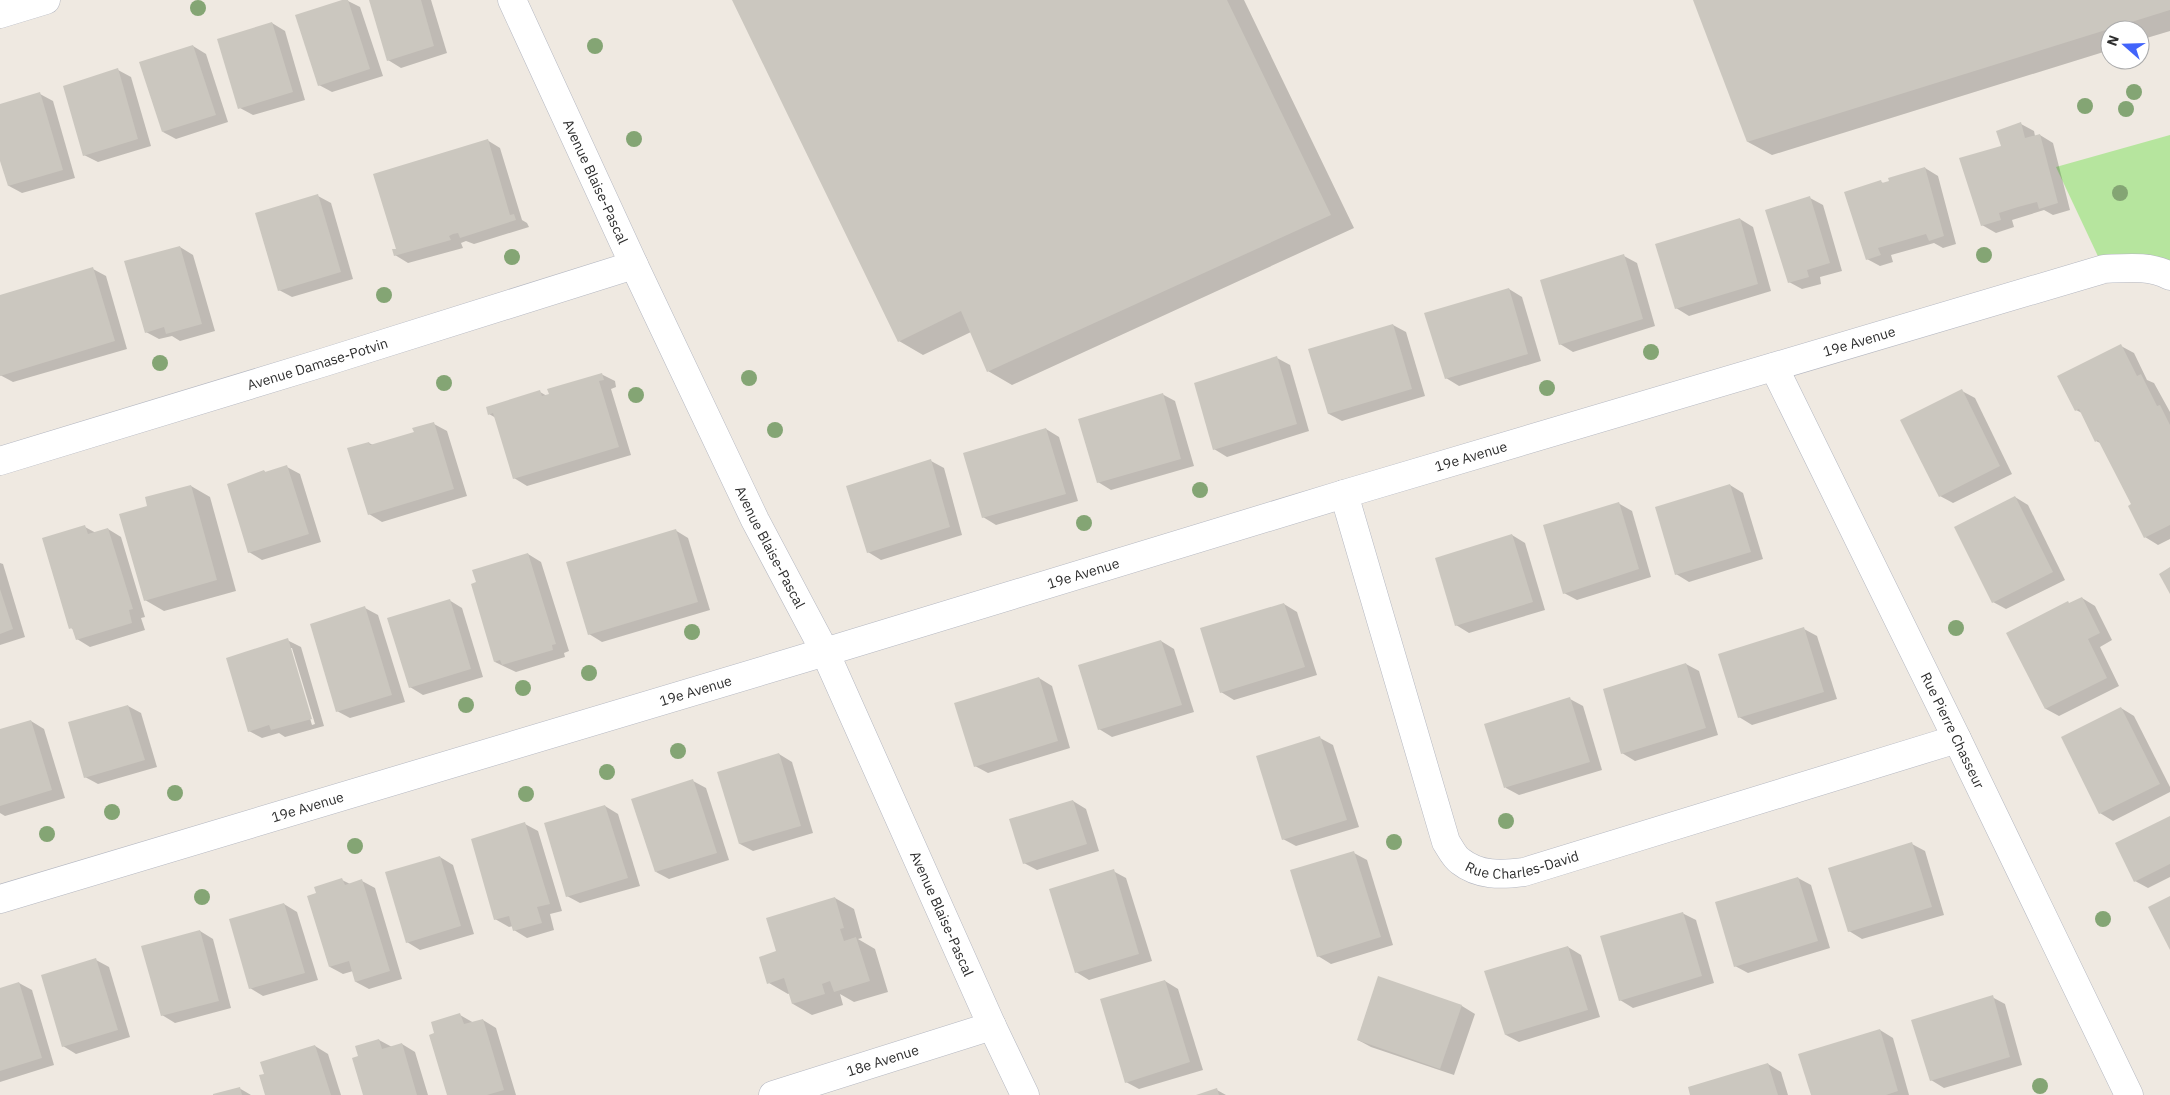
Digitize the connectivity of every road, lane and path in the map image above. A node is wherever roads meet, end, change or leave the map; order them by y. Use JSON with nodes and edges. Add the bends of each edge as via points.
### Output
{"nodes":[{"id":1,"x":46,"y":0,"type":"edge"},
{"id":2,"x":512,"y":0,"type":"edge"},
{"id":3,"x":0,"y":14,"type":"edge"},
{"id":4,"x":634,"y":265,"type":"junction"},
{"id":5,"x":2170,"y":276,"type":"edge"},
{"id":6,"x":1774,"y":367,"type":"junction"},
{"id":7,"x":0,"y":461,"type":"edge"},
{"id":8,"x":1344,"y":494,"type":"junction"},
{"id":9,"x":825,"y":652,"type":"junction"},
{"id":10,"x":1957,"y":739,"type":"junction"},
{"id":11,"x":0,"y":899,"type":"edge"},
{"id":12,"x":992,"y":1026,"type":"junction"},
{"id":13,"x":773,"y":1095,"type":"edge"},
{"id":14,"x":1026,"y":1095,"type":"edge"},
{"id":15,"x":2129,"y":1095,"type":"edge"}],
"edges":[{"from":1,"to":3,"type":"street"},
{"from":2,"to":4,"type":"street","name":"Avenue Blaise-Pascal"},
{"from":4,"to":7,"type":"street","name":"Avenue Damase-Potvin"},
{"from":4,"to":9,"type":"street","name":"Avenue Blaise-Pascal","via":[[755,520]]},
{"from":5,"to":6,"type":"street","name":"19e Avenue","via":[[2135,267],[2104,270]]},
{"from":6,"to":8,"type":"street","name":"19e Avenue"},
{"from":6,"to":10,"type":"street","name":"Rue Pierre Chasseur"},
{"from":8,"to":9,"type":"street","name":"19e Avenue"},
{"from":8,"to":10,"type":"street","name":"Rue Charles-David","via":[[1446,842],[1458,860],[1478,871],[1500,876],[1524,872]]},
{"from":9,"to":11,"type":"street","name":"19e Avenue"},
{"from":9,"to":12,"type":"street","name":"Avenue Blaise-Pascal"},
{"from":10,"to":15,"type":"street","name":"Rue Pierre Chasseur"},
{"from":12,"to":13,"type":"street","name":"18e Avenue"},
{"from":12,"to":14,"type":"street","name":"Avenue Blaise-Pascal"}]}
